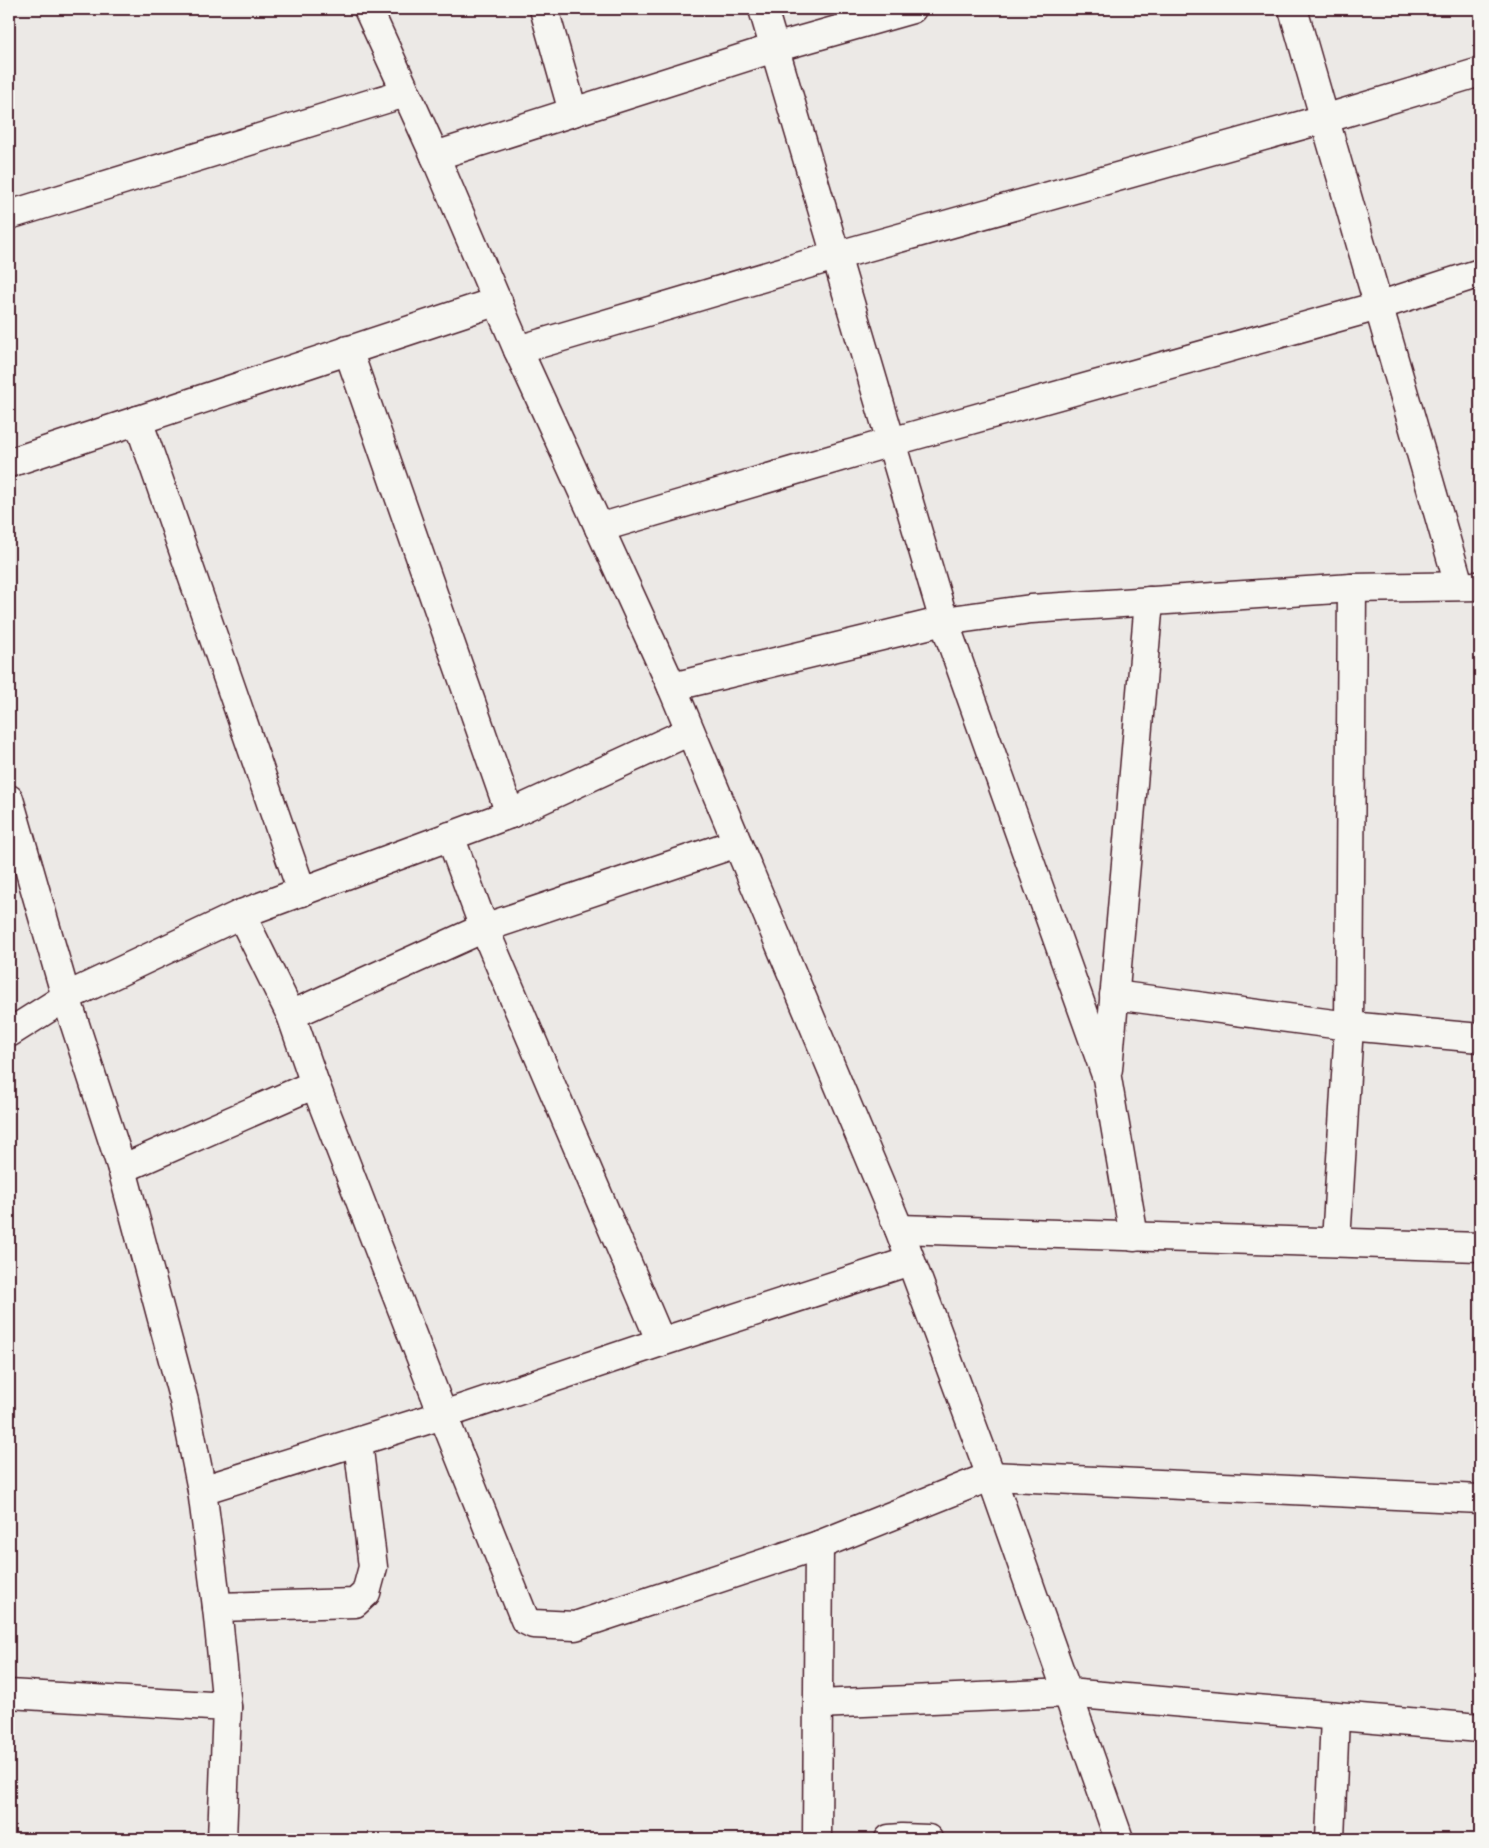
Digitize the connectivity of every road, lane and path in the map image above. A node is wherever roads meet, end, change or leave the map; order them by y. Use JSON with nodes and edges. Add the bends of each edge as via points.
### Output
{"nodes":[{"id":1,"x":368,"y":9,"type":"edge"},
{"id":2,"x":544,"y":9,"type":"edge"},
{"id":3,"x":763,"y":9,"type":"edge"},
{"id":4,"x":912,"y":9,"type":"edge"},
{"id":5,"x":1293,"y":9,"type":"edge"},
{"id":6,"x":774,"y":48,"type":"junction"},
{"id":7,"x":1480,"y":72,"type":"edge"},
{"id":8,"x":405,"y":93,"type":"junction"},
{"id":9,"x":573,"y":112,"type":"junction"},
{"id":10,"x":1324,"y":119,"type":"junction"},
{"id":11,"x":435,"y":156,"type":"junction"},
{"id":12,"x":9,"y":215,"type":"edge"},
{"id":13,"x":835,"y":256,"type":"junction"},
{"id":14,"x":1480,"y":273,"type":"edge"},
{"id":15,"x":498,"y":301,"type":"junction"},
{"id":16,"x":1378,"y":306,"type":"junction"},
{"id":17,"x":348,"y":350,"type":"junction"},
{"id":18,"x":518,"y":350,"type":"junction"},
{"id":19,"x":138,"y":420,"type":"junction"},
{"id":20,"x":891,"y":442,"type":"junction"},
{"id":21,"x":9,"y":463,"type":"edge"},
{"id":22,"x":599,"y":528,"type":"junction"},
{"id":23,"x":1470,"y":586,"type":"edge"},
{"id":24,"x":1352,"y":588,"type":"junction"},
{"id":25,"x":1149,"y":601,"type":"junction"},
{"id":26,"x":944,"y":621,"type":"junction"},
{"id":27,"x":672,"y":688,"type":"junction"},
{"id":28,"x":690,"y":731,"type":"junction"},
{"id":29,"x":9,"y":800,"type":"edge"},
{"id":30,"x":510,"y":814,"type":"junction"},
{"id":31,"x":450,"y":836,"type":"junction"},
{"id":32,"x":736,"y":843,"type":"junction"},
{"id":33,"x":302,"y":892,"type":"junction"},
{"id":34,"x":240,"y":914,"type":"junction"},
{"id":35,"x":484,"y":928,"type":"junction"},
{"id":36,"x":1114,"y":996,"type":"junction"},
{"id":37,"x":66,"y":997,"type":"junction"},
{"id":38,"x":291,"y":1015,"type":"junction"},
{"id":39,"x":1349,"y":1026,"type":"junction"},
{"id":40,"x":9,"y":1033,"type":"edge"},
{"id":41,"x":1480,"y":1038,"type":"edge"},
{"id":42,"x":1107,"y":1078,"type":"junction"},
{"id":43,"x":315,"y":1084,"type":"junction"},
{"id":44,"x":122,"y":1169,"type":"junction"},
{"id":45,"x":898,"y":1229,"type":"junction"},
{"id":46,"x":1134,"y":1237,"type":"junction"},
{"id":47,"x":1336,"y":1242,"type":"junction"},
{"id":48,"x":1480,"y":1247,"type":"edge"},
{"id":49,"x":910,"y":1261,"type":"junction"},
{"id":50,"x":661,"y":1342,"type":"junction"},
{"id":51,"x":444,"y":1416,"type":"junction"},
{"id":52,"x":358,"y":1442,"type":"junction"},
{"id":53,"x":991,"y":1476,"type":"junction"},
{"id":54,"x":202,"y":1490,"type":"junction"},
{"id":55,"x":1480,"y":1499,"type":"edge"},
{"id":56,"x":820,"y":1545,"type":"junction"},
{"id":57,"x":217,"y":1607,"type":"junction"},
{"id":58,"x":1067,"y":1693,"type":"junction"},
{"id":59,"x":9,"y":1694,"type":"edge"},
{"id":60,"x":818,"y":1704,"type":"junction"},
{"id":61,"x":227,"y":1707,"type":"junction"},
{"id":62,"x":1335,"y":1716,"type":"junction"},
{"id":63,"x":1480,"y":1728,"type":"edge"},
{"id":64,"x":222,"y":1839,"type":"edge"},
{"id":65,"x":817,"y":1839,"type":"edge"},
{"id":66,"x":889,"y":1839,"type":"edge"},
{"id":67,"x":928,"y":1839,"type":"edge"},
{"id":68,"x":1119,"y":1839,"type":"edge"},
{"id":69,"x":1330,"y":1839,"type":"edge"}],
"edges":[{"from":1,"to":8,"type":"street"},
{"from":2,"to":9,"type":"street"},
{"from":3,"to":6,"type":"street"},
{"from":4,"to":6,"type":"street"},
{"from":5,"to":10,"type":"street"},
{"from":6,"to":9,"type":"street"},
{"from":6,"to":13,"type":"street"},
{"from":7,"to":10,"type":"street"},
{"from":8,"to":11,"type":"street"},
{"from":8,"to":12,"type":"street"},
{"from":9,"to":11,"type":"street"},
{"from":10,"to":13,"type":"street"},
{"from":10,"to":16,"type":"street"},
{"from":11,"to":15,"type":"street"},
{"from":13,"to":18,"type":"street"},
{"from":13,"to":20,"type":"street"},
{"from":14,"to":16,"type":"street"},
{"from":15,"to":17,"type":"street"},
{"from":15,"to":18,"type":"street"},
{"from":16,"to":20,"type":"street"},
{"from":16,"to":23,"type":"street"},
{"from":17,"to":19,"type":"street"},
{"from":17,"to":30,"type":"street"},
{"from":18,"to":22,"type":"street"},
{"from":19,"to":21,"type":"street"},
{"from":19,"to":33,"type":"street"},
{"from":20,"to":22,"type":"street"},
{"from":20,"to":26,"type":"street"},
{"from":22,"to":27,"type":"street"},
{"from":23,"to":24,"type":"street"},
{"from":24,"to":25,"type":"street"},
{"from":24,"to":39,"type":"street"},
{"from":25,"to":26,"type":"street","via":[[1031,609]]},
{"from":25,"to":36,"type":"street"},
{"from":26,"to":27,"type":"street"},
{"from":26,"to":42,"type":"street"},
{"from":27,"to":28,"type":"street"},
{"from":28,"to":30,"type":"street"},
{"from":28,"to":32,"type":"street"},
{"from":29,"to":37,"type":"street"},
{"from":30,"to":31,"type":"street"},
{"from":31,"to":33,"type":"street"},
{"from":31,"to":35,"type":"street"},
{"from":32,"to":35,"type":"street"},
{"from":32,"to":45,"type":"street"},
{"from":33,"to":34,"type":"street"},
{"from":34,"to":37,"type":"street"},
{"from":34,"to":38,"type":"street"},
{"from":35,"to":38,"type":"street"},
{"from":35,"to":50,"type":"street"},
{"from":36,"to":39,"type":"street"},
{"from":36,"to":42,"type":"street"},
{"from":37,"to":40,"type":"street"},
{"from":37,"to":44,"type":"street"},
{"from":38,"to":43,"type":"street"},
{"from":39,"to":41,"type":"street"},
{"from":39,"to":47,"type":"street"},
{"from":42,"to":46,"type":"street"},
{"from":43,"to":44,"type":"street"},
{"from":43,"to":51,"type":"street"},
{"from":44,"to":54,"type":"street","via":[[184,1402]]},
{"from":45,"to":46,"type":"street"},
{"from":45,"to":49,"type":"street"},
{"from":46,"to":47,"type":"street"},
{"from":47,"to":48,"type":"street"},
{"from":49,"to":50,"type":"street"},
{"from":49,"to":53,"type":"street"},
{"from":50,"to":51,"type":"street"},
{"from":51,"to":52,"type":"street"},
{"from":51,"to":56,"type":"street","via":[[525,1620],[532,1624],[575,1626]]},
{"from":52,"to":54,"type":"street"},
{"from":52,"to":57,"type":"street","via":[[373,1567],[366,1593],[355,1603]]},
{"from":53,"to":55,"type":"street"},
{"from":53,"to":56,"type":"street"},
{"from":53,"to":58,"type":"street"},
{"from":54,"to":57,"type":"street"},
{"from":56,"to":60,"type":"street"},
{"from":57,"to":61,"type":"street"},
{"from":58,"to":60,"type":"street"},
{"from":58,"to":62,"type":"street"},
{"from":58,"to":68,"type":"street"},
{"from":59,"to":61,"type":"street"},
{"from":60,"to":65,"type":"street"},
{"from":61,"to":64,"type":"street"},
{"from":62,"to":63,"type":"street"},
{"from":62,"to":69,"type":"street"},
{"from":66,"to":67,"type":"street"}]}
